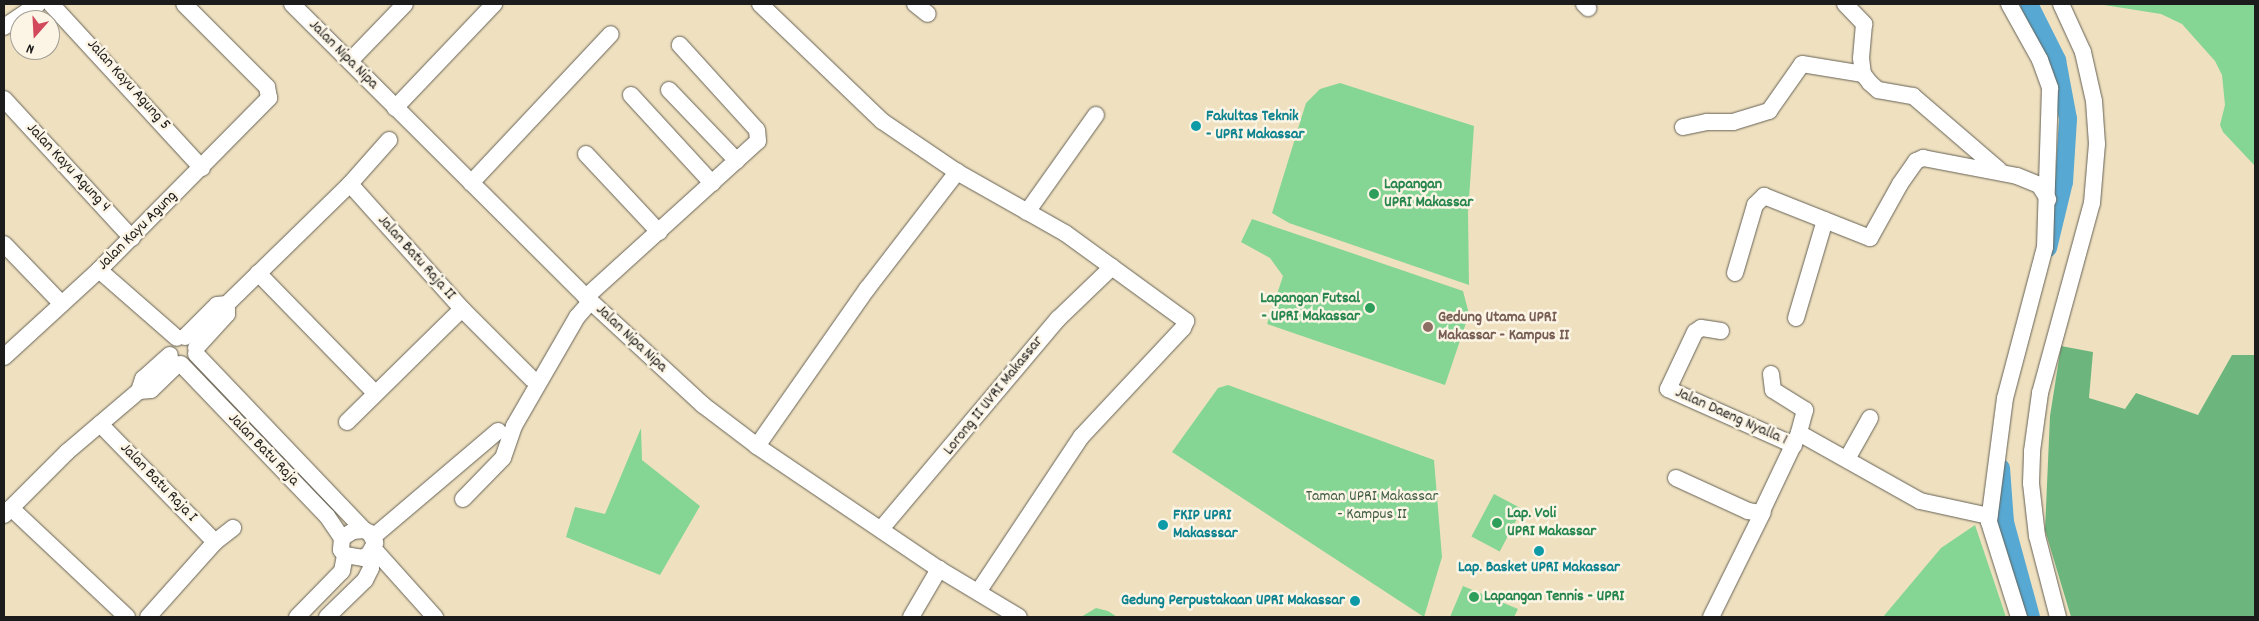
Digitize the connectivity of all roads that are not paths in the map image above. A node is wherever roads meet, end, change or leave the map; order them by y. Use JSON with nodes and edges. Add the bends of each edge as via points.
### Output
{"nodes":[{"id":1,"x":38,"y":4,"type":"edge"},
{"id":2,"x":51,"y":4,"type":"edge"},
{"id":3,"x":184,"y":4,"type":"edge"},
{"id":4,"x":292,"y":4,"type":"edge"},
{"id":5,"x":405,"y":4,"type":"edge"},
{"id":6,"x":494,"y":4,"type":"edge"},
{"id":7,"x":760,"y":4,"type":"edge"},
{"id":8,"x":915,"y":4,"type":"edge"},
{"id":9,"x":1845,"y":4,"type":"edge"},
{"id":10,"x":2009,"y":4,"type":"edge"},
{"id":11,"x":2061,"y":4,"type":"edge"},
{"id":12,"x":928,"y":14,"type":"dead end"},
{"id":13,"x":4,"y":27,"type":"edge"},
{"id":14,"x":611,"y":34,"type":"dead end"},
{"id":15,"x":680,"y":45,"type":"dead end"},
{"id":16,"x":350,"y":61,"type":"junction"},
{"id":17,"x":1863,"y":74,"type":"junction"},
{"id":18,"x":669,"y":90,"type":"dead end"},
{"id":19,"x":631,"y":95,"type":"dead end"},
{"id":20,"x":4,"y":99,"type":"edge"},
{"id":21,"x":396,"y":108,"type":"junction"},
{"id":22,"x":1096,"y":114,"type":"dead end"},
{"id":23,"x":1683,"y":128,"type":"dead end"},
{"id":24,"x":388,"y":140,"type":"dead end"},
{"id":25,"x":586,"y":154,"type":"dead end"},
{"id":26,"x":737,"y":161,"type":"junction"},
{"id":27,"x":202,"y":168,"type":"junction"},
{"id":28,"x":2001,"y":171,"type":"junction"},
{"id":29,"x":957,"y":172,"type":"junction"},
{"id":30,"x":712,"y":182,"type":"junction"},
{"id":31,"x":471,"y":183,"type":"junction"},
{"id":32,"x":350,"y":184,"type":"junction"},
{"id":33,"x":2048,"y":198,"type":"junction"},
{"id":34,"x":1028,"y":212,"type":"junction"},
{"id":35,"x":1825,"y":220,"type":"junction"},
{"id":36,"x":659,"y":232,"type":"junction"},
{"id":37,"x":132,"y":238,"type":"junction"},
{"id":38,"x":4,"y":244,"type":"edge"},
{"id":39,"x":1112,"y":267,"type":"junction"},
{"id":40,"x":99,"y":270,"type":"junction"},
{"id":41,"x":258,"y":272,"type":"junction"},
{"id":42,"x":1735,"y":273,"type":"dead end"},
{"id":43,"x":588,"y":299,"type":"junction"},
{"id":44,"x":62,"y":304,"type":"junction"},
{"id":45,"x":462,"y":309,"type":"junction"},
{"id":46,"x":1796,"y":318,"type":"dead end"},
{"id":47,"x":1721,"y":331,"type":"dead end"},
{"id":48,"x":181,"y":351,"type":"junction"},
{"id":49,"x":4,"y":357,"type":"edge"},
{"id":50,"x":1771,"y":374,"type":"dead end"},
{"id":51,"x":532,"y":379,"type":"dead end"},
{"id":52,"x":375,"y":393,"type":"junction"},
{"id":53,"x":1870,"y":418,"type":"dead end"},
{"id":54,"x":347,"y":422,"type":"dead end"},
{"id":55,"x":100,"y":424,"type":"junction"},
{"id":56,"x":498,"y":431,"type":"dead end"},
{"id":57,"x":1796,"y":439,"type":"junction"},
{"id":58,"x":758,"y":446,"type":"junction"},
{"id":59,"x":1847,"y":459,"type":"junction"},
{"id":60,"x":1676,"y":478,"type":"dead end"},
{"id":61,"x":463,"y":499,"type":"dead end"},
{"id":62,"x":7,"y":512,"type":"edge"},
{"id":63,"x":1763,"y":512,"type":"junction"},
{"id":64,"x":1989,"y":516,"type":"junction"},
{"id":65,"x":233,"y":528,"type":"dead end"},
{"id":66,"x":882,"y":529,"type":"junction"},
{"id":67,"x":342,"y":538,"type":"junction"},
{"id":68,"x":216,"y":542,"type":"junction"},
{"id":69,"x":370,"y":542,"type":"junction"},
{"id":70,"x":345,"y":555,"type":"junction"},
{"id":71,"x":939,"y":569,"type":"junction"},
{"id":72,"x":978,"y":592,"type":"junction"},
{"id":73,"x":127,"y":617,"type":"edge"},
{"id":74,"x":148,"y":617,"type":"edge"},
{"id":75,"x":296,"y":617,"type":"edge"},
{"id":76,"x":327,"y":617,"type":"edge"},
{"id":77,"x":435,"y":617,"type":"edge"},
{"id":78,"x":911,"y":617,"type":"edge"},
{"id":79,"x":1019,"y":617,"type":"edge"},
{"id":80,"x":1711,"y":617,"type":"edge"},
{"id":81,"x":2019,"y":617,"type":"edge"},
{"id":82,"x":2058,"y":617,"type":"edge"}],
"edges":[{"from":1,"to":13,"type":"street"},
{"from":2,"to":27,"type":"street","name":"Jalan Kayu Agung 5"},
{"from":3,"to":27,"type":"street","name":"Jalan Kayu Agung","via":[[267,87],[270,95],[268,101]]},
{"from":4,"to":16,"type":"street","name":"Jalan Nipa Nipa"},
{"from":5,"to":16,"type":"street"},
{"from":6,"to":21,"type":"street"},
{"from":7,"to":29,"type":"street","via":[[882,121]]},
{"from":8,"to":12,"type":"street"},
{"from":9,"to":17,"type":"street","via":[[1864,24]]},
{"from":10,"to":33,"type":"street","via":[[2040,60],[2050,88]]},
{"from":11,"to":82,"type":"street","via":[[2083,52],[2094,101],[2097,144],[2092,203],[2040,393],[2032,451],[2031,483],[2037,536]]},
{"from":14,"to":31,"type":"street"},
{"from":15,"to":26,"type":"street","via":[[757,130],[758,141]]},
{"from":16,"to":21,"type":"street","name":"Jalan Nipa Nipa"},
{"from":17,"to":23,"type":"street","via":[[1802,64],[1769,112],[1733,122],[1708,122]]},
{"from":17,"to":28,"type":"street","via":[[1878,90],[1913,96],[1927,105]]},
{"from":18,"to":26,"type":"street"},
{"from":19,"to":30,"type":"street"},
{"from":20,"to":37,"type":"street","name":"Jalan Kayu Agung 4"},
{"from":21,"to":31,"type":"street","name":"Jalan Nipa Nipa"},
{"from":22,"to":34,"type":"street"},
{"from":24,"to":32,"type":"street"},
{"from":25,"to":36,"type":"street"},
{"from":26,"to":30,"type":"street"},
{"from":27,"to":37,"type":"street","name":"Jalan Kayu Agung"},
{"from":28,"to":33,"type":"street","via":[[2039,185]]},
{"from":28,"to":35,"type":"street","via":[[1923,158],[1916,161],[1900,184],[1872,237]]},
{"from":29,"to":34,"type":"street"},
{"from":29,"to":58,"type":"street","via":[[867,290]]},
{"from":30,"to":36,"type":"street"},
{"from":31,"to":43,"type":"street","name":"Jalan Nipa Nipa"},
{"from":32,"to":41,"type":"street"},
{"from":32,"to":45,"type":"street","name":"Jalan Batu Raja II"},
{"from":33,"to":64,"type":"street","via":[[2045,247],[2005,398]]},
{"from":34,"to":39,"type":"street","via":[[1065,232]]},
{"from":35,"to":42,"type":"street","via":[[1768,196],[1758,198]]},
{"from":35,"to":46,"type":"street"},
{"from":36,"to":43,"type":"street"},
{"from":37,"to":40,"type":"street","name":"Jalan Kayu Agung"},
{"from":38,"to":44,"type":"street"},
{"from":39,"to":66,"type":"street","name":"Lorong II UVRI Makassar","via":[[1034,346]]},
{"from":39,"to":72,"type":"street","via":[[1180,315],[1185,325],[1087,429]]},
{"from":40,"to":44,"type":"street","name":"Jalan Kayu Agung"},
{"from":40,"to":48,"type":"street","via":[[137,306],[145,321]]},
{"from":41,"to":48,"type":"street","via":[[227,304],[217,305]]},
{"from":41,"to":52,"type":"street"},
{"from":43,"to":58,"type":"street","name":"Jalan Nipa Nipa","via":[[703,405]]},
{"from":43,"to":61,"type":"street","via":[[514,426],[503,458]]},
{"from":44,"to":49,"type":"street","name":"Jalan Kayu Agung"},
{"from":45,"to":51,"type":"street"},
{"from":45,"to":52,"type":"street","name":"Jalan Batu Raja II"},
{"from":47,"to":57,"type":"street","name":"Jalan Daeng Nyalla 1","via":[[1700,328],[1695,332],[1668,389]]},
{"from":48,"to":55,"type":"street","via":[[151,390],[139,391]]},
{"from":48,"to":67,"type":"street","name":"Jalan Batu Raja","via":[[327,516]]},
{"from":48,"to":69,"type":"street"},
{"from":50,"to":57,"type":"street","via":[[1773,390],[1805,410]]},
{"from":52,"to":54,"type":"street","name":"Jalan Batu Raja II"},
{"from":53,"to":59,"type":"street"},
{"from":55,"to":62,"type":"street"},
{"from":55,"to":68,"type":"street","name":"Jalan Batu Raja I"},
{"from":56,"to":69,"type":"street"},
{"from":57,"to":59,"type":"street","name":"Jalan Daeng Nyalla 1"},
{"from":57,"to":63,"type":"street","name":"Jalan Daeng Nyalla 1"},
{"from":58,"to":66,"type":"street","name":"Jalan Nipa Nipa"},
{"from":59,"to":64,"type":"street","name":"Jalan Daeng Nyalla 1","via":[[1892,488],[1920,501]]},
{"from":60,"to":63,"type":"street","via":[[1748,512]]},
{"from":62,"to":73,"type":"street"},
{"from":63,"to":80,"type":"street","name":"Jalan Daeng Nyalla 1"},
{"from":64,"to":81,"type":"street"},
{"from":65,"to":68,"type":"street"},
{"from":66,"to":71,"type":"street","name":"Jalan Nipa Nipa"},
{"from":67,"to":69,"type":"street","via":[[353,531]]},
{"from":67,"to":70,"type":"street","name":"Jalan Batu Raja","via":[[341,550]]},
{"from":68,"to":74,"type":"street"},
{"from":69,"to":70,"type":"street","via":[[355,559]]},
{"from":69,"to":76,"type":"street","via":[[371,568],[365,580]]},
{"from":69,"to":77,"type":"street"},
{"from":70,"to":75,"type":"street","via":[[342,571]]},
{"from":71,"to":72,"type":"street","name":"Jalan Nipa Nipa"},
{"from":71,"to":78,"type":"street"},
{"from":72,"to":79,"type":"street","name":"Jalan Nipa Nipa"}]}
